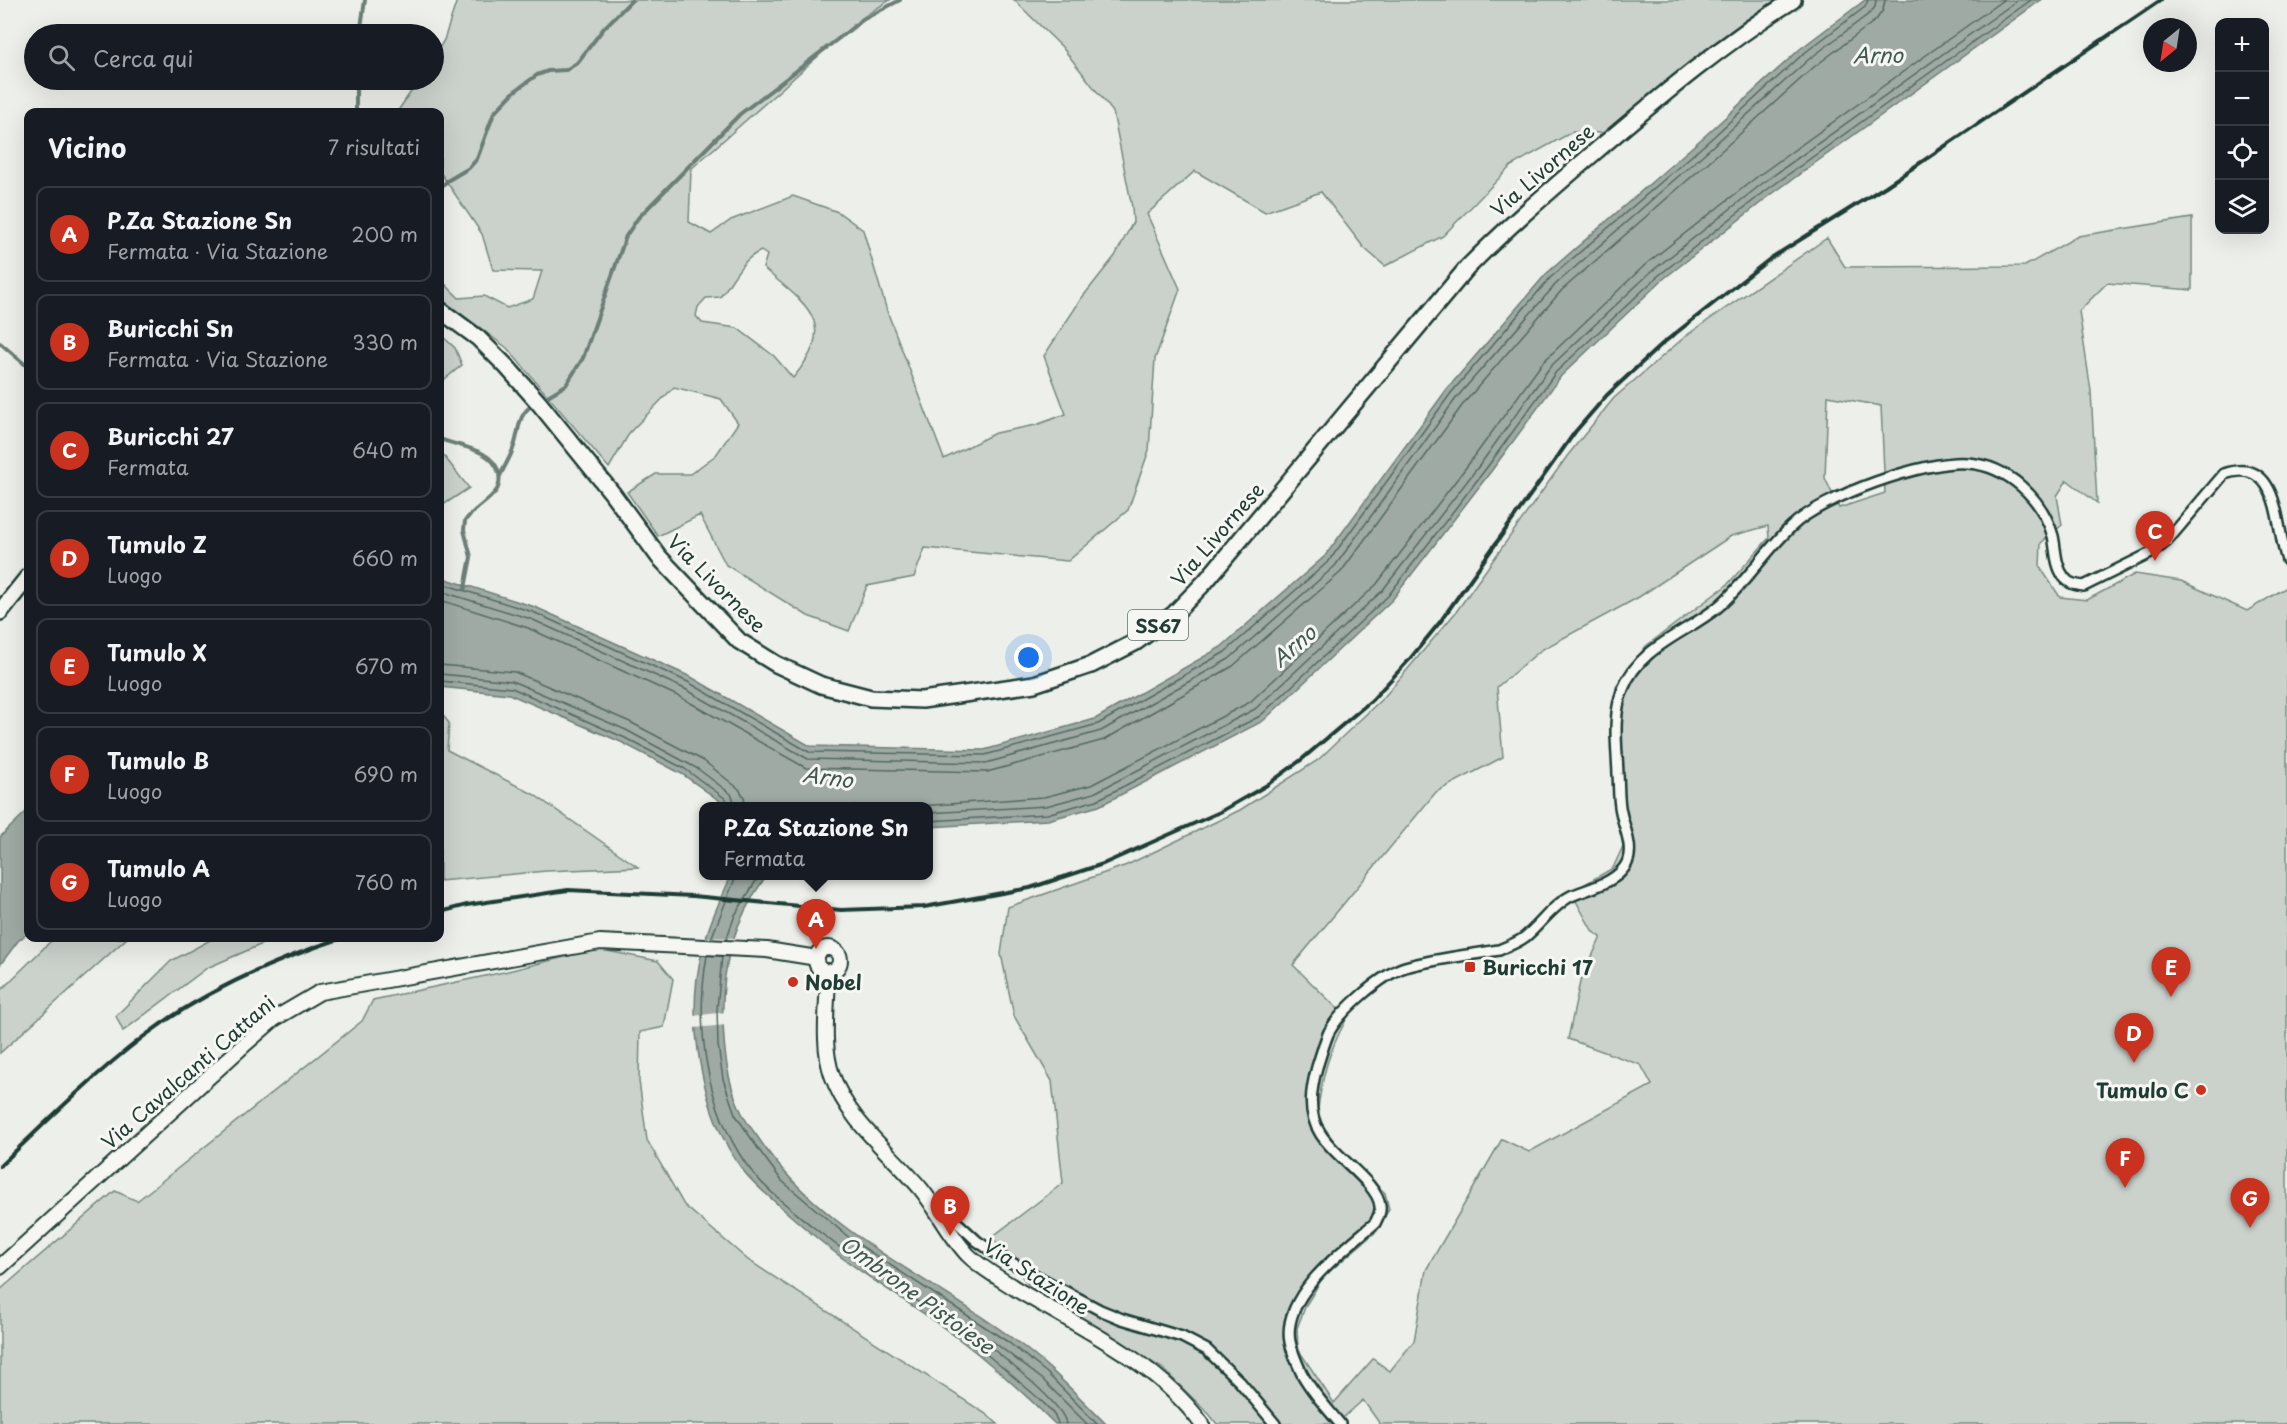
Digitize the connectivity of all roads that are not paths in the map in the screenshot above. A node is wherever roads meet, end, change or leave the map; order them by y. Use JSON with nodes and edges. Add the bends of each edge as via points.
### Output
{"nodes":[{"id":1,"x":1793,"y":0,"type":"edge"},
{"id":2,"x":444,"y":313,"type":"edge"},
{"id":3,"x":2287,"y":560,"type":"edge"},
{"id":4,"x":24,"y":582,"type":"edge"},
{"id":5,"x":0,"y":612,"type":"edge"},
{"id":6,"x":721,"y":948,"type":"joint"},
{"id":7,"x":817,"y":958,"type":"junction"},
{"id":8,"x":828,"y":971,"type":"junction"},
{"id":9,"x":922,"y":1190,"type":"junction"},
{"id":10,"x":0,"y":1267,"type":"edge"},
{"id":11,"x":1202,"y":1424,"type":"edge"},
{"id":12,"x":1275,"y":1424,"type":"edge"},
{"id":13,"x":1340,"y":1424,"type":"edge"}],
"edges":[{"from":1,"to":2,"type":"main road","name":"Via Livornese","number":"SS67","via":[[1680,80],[1498,236],[1452,285],[1213,573],[1174,614],[1136,642],[1091,666],[1034,684],[922,700],[871,698],[821,685],[758,653],[739,641],[659,556],[507,367],[478,338]]},
{"from":3,"to":13,"type":"street","via":[[2271,490],[2250,473],[2236,470],[2224,474],[2153,552],[2084,586],[2072,585],[2058,563],[2048,520],[2019,484],[1985,467],[1949,463],[1916,468],[1816,509],[1794,524],[1717,608],[1647,653],[1623,688],[1616,713],[1620,811],[1629,841],[1623,870],[1591,890],[1570,897],[1512,945],[1404,968],[1388,976],[1346,1010],[1322,1050],[1314,1080],[1312,1115],[1334,1152],[1367,1182],[1380,1203],[1376,1223],[1317,1273],[1290,1327],[1290,1342],[1302,1373]]},
{"from":4,"to":5,"type":"main road"},
{"from":6,"to":7,"type":"street","name":"Via Stazione"},
{"from":6,"to":10,"type":"street","name":"Via Cavalcanti Cattani","via":[[600,942],[320,992],[274,1019]]},
{"from":7,"to":8,"type":"street","via":[[819,967]]},
{"from":7,"to":8,"type":"street","name":"Via Stazione","via":[[823,950],[836,951],[839,964]]},
{"from":8,"to":9,"type":"street","name":"Via Stazione","via":[[826,1045],[838,1091],[855,1117]]},
{"from":9,"to":11,"type":"street","name":"Via Stazione","via":[[969,1256],[1014,1288],[1130,1356],[1173,1391]]},
{"from":9,"to":12,"type":"street","via":[[999,1256],[1100,1310],[1182,1337],[1207,1350]]}]}
